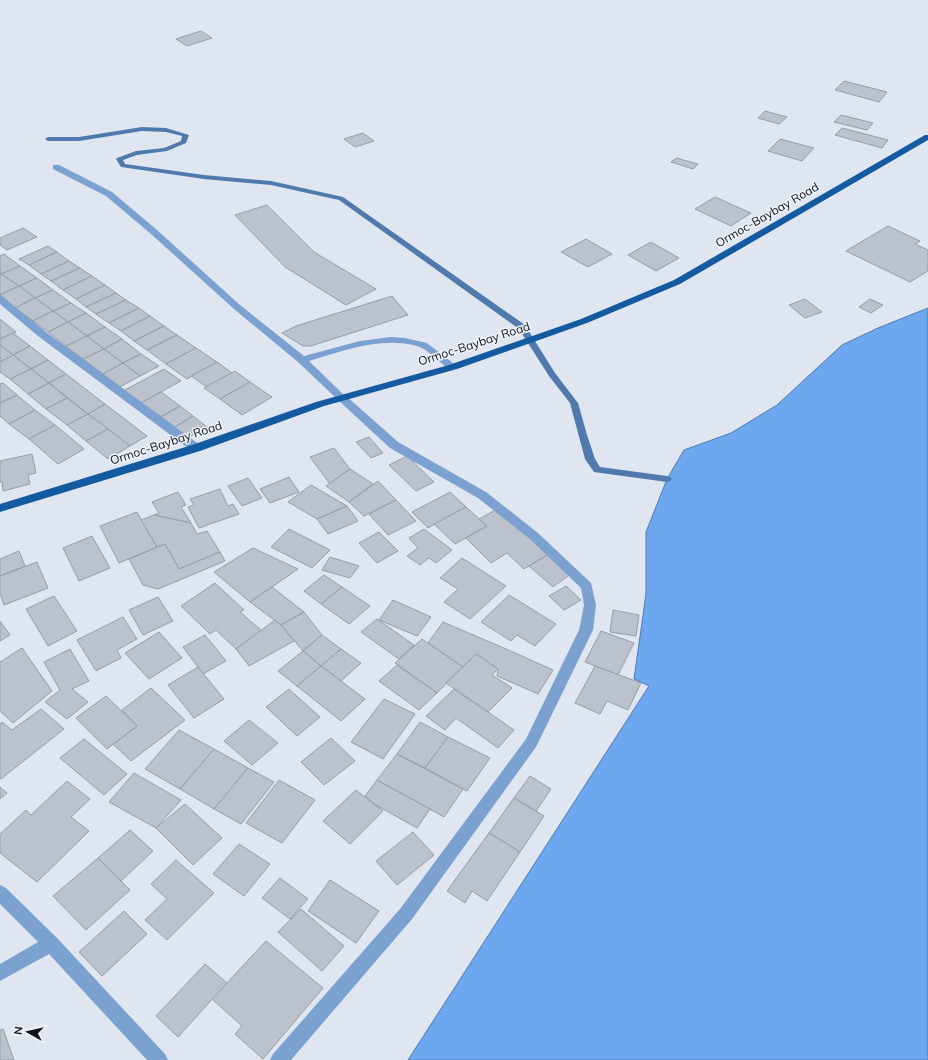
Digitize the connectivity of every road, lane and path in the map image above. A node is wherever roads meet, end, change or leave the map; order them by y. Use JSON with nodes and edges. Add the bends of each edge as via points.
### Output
{"nodes":[{"id":1,"x":928,"y":137,"type":"edge"},
{"id":2,"x":56,"y":167,"type":"dead end"},
{"id":3,"x":0,"y":299,"type":"edge"},
{"id":4,"x":302,"y":360,"type":"junction"},
{"id":5,"x":453,"y":367,"type":"junction"},
{"id":6,"x":341,"y":397,"type":"junction"},
{"id":7,"x":196,"y":448,"type":"junction"},
{"id":8,"x":0,"y":508,"type":"edge"},
{"id":9,"x":0,"y":893,"type":"edge"},
{"id":10,"x":51,"y":944,"type":"junction"},
{"id":11,"x":0,"y":974,"type":"edge"},
{"id":12,"x":159,"y":1060,"type":"edge"},
{"id":13,"x":279,"y":1060,"type":"edge"}],
"edges":[{"from":1,"to":5,"type":"highway","name":"Ormoc-Baybay Road","via":[[677,282],[584,321]]},
{"from":2,"to":4,"type":"street","via":[[109,194],[237,307]]},
{"from":3,"to":7,"type":"street","via":[[42,334]]},
{"from":4,"to":5,"type":"street","via":[[349,345],[396,341],[421,345]]},
{"from":4,"to":6,"type":"street"},
{"from":5,"to":6,"type":"highway","name":"Ormoc-Baybay Road"},
{"from":6,"to":7,"type":"highway","name":"Ormoc-Baybay Road"},
{"from":6,"to":13,"type":"street","via":[[394,445],[482,495],[534,536],[587,586],[590,605],[586,630],[531,743],[406,914]]},
{"from":7,"to":8,"type":"highway","name":"Ormoc-Baybay Road"},
{"from":9,"to":10,"type":"street"},
{"from":10,"to":11,"type":"street"},
{"from":10,"to":12,"type":"street"}]}
